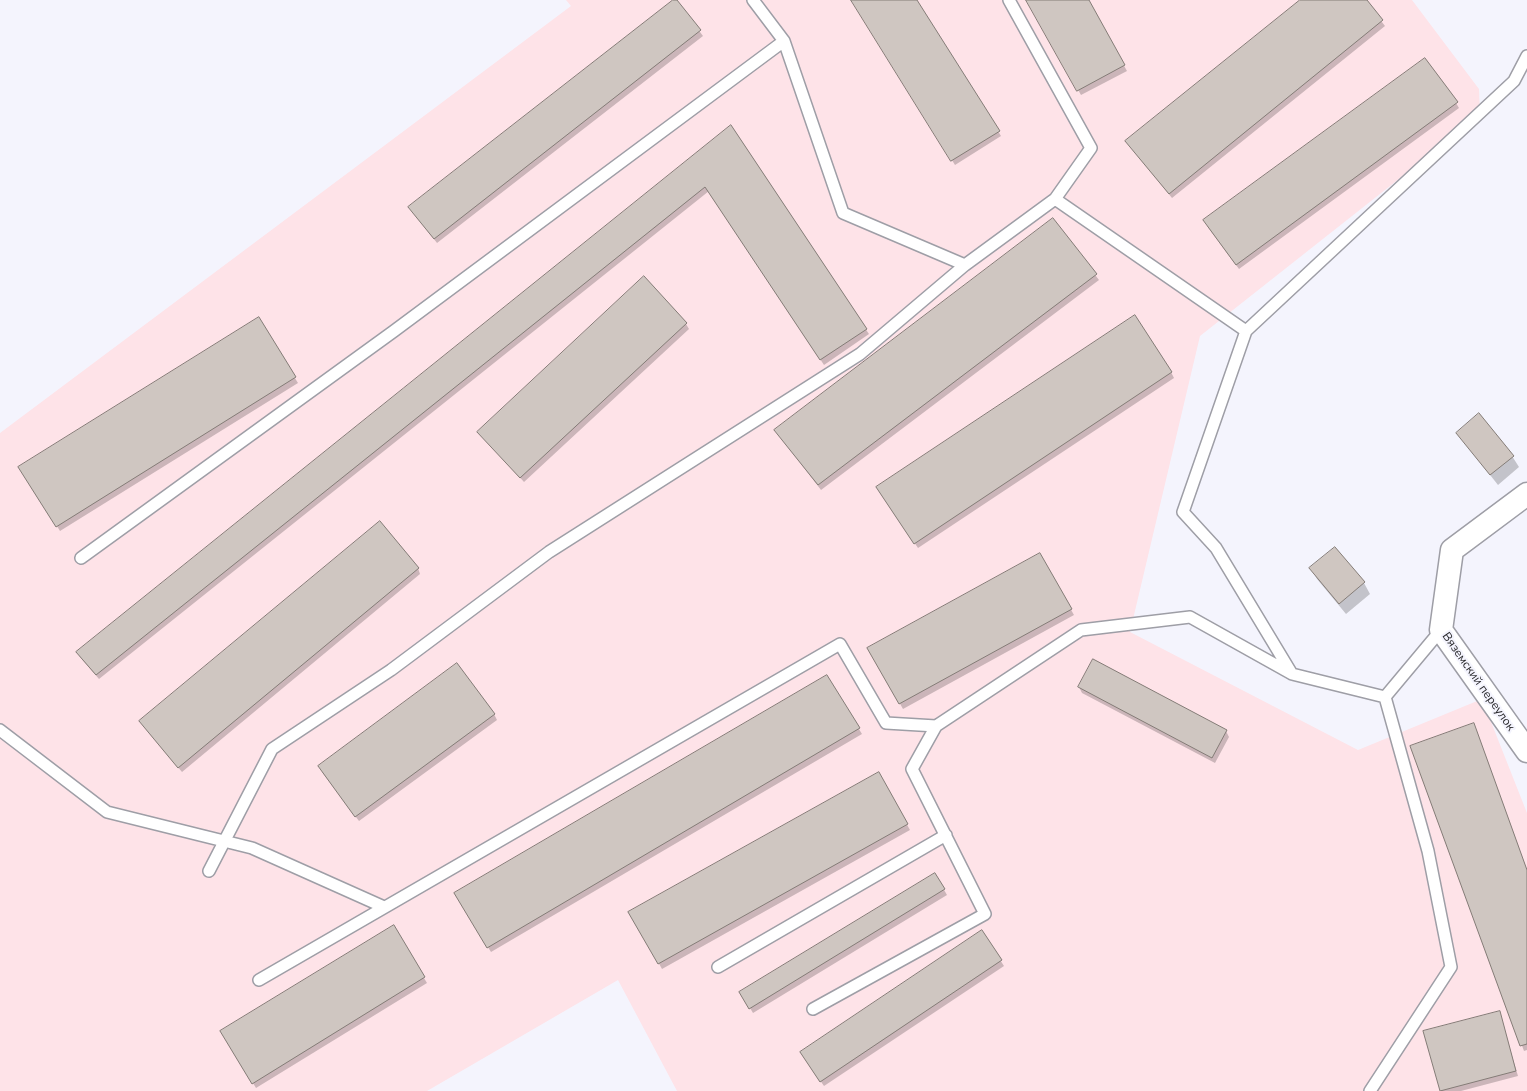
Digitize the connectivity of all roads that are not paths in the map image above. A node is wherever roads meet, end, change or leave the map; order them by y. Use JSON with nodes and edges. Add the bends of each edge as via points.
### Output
{"nodes":[{"id":1,"x":753,"y":0,"type":"edge"},
{"id":2,"x":1009,"y":0,"type":"edge"},
{"id":3,"x":784,"y":41,"type":"junction"},
{"id":4,"x":1527,"y":56,"type":"edge"},
{"id":5,"x":1055,"y":199,"type":"junction"},
{"id":6,"x":965,"y":265,"type":"junction"},
{"id":7,"x":1246,"y":331,"type":"junction"},
{"id":8,"x":1527,"y":494,"type":"edge"},
{"id":9,"x":81,"y":558,"type":"dead end"},
{"id":10,"x":1441,"y":630,"type":"junction"},
{"id":11,"x":1292,"y":674,"type":"junction"},
{"id":12,"x":1385,"y":697,"type":"junction"},
{"id":13,"x":936,"y":726,"type":"junction"},
{"id":14,"x":0,"y":730,"type":"edge"},
{"id":15,"x":1527,"y":751,"type":"edge"},
{"id":16,"x":946,"y":835,"type":"junction"},
{"id":17,"x":226,"y":841,"type":"junction"},
{"id":18,"x":209,"y":871,"type":"dead end"},
{"id":19,"x":384,"y":907,"type":"junction"},
{"id":20,"x":718,"y":967,"type":"dead end"},
{"id":21,"x":259,"y":980,"type":"dead end"},
{"id":22,"x":813,"y":1009,"type":"dead end"},
{"id":23,"x":1370,"y":1091,"type":"edge"}],
"edges":[{"from":1,"to":3,"type":"lane"},
{"from":2,"to":5,"type":"lane","via":[[1091,148]]},
{"from":3,"to":6,"type":"lane","via":[[843,212]]},
{"from":3,"to":9,"type":"lane","via":[[394,331]]},
{"from":4,"to":7,"type":"lane","via":[[1514,81]]},
{"from":5,"to":6,"type":"lane"},
{"from":5,"to":7,"type":"lane"},
{"from":6,"to":17,"type":"lane","via":[[860,354],[549,552],[391,670],[272,749]]},
{"from":7,"to":11,"type":"lane","via":[[1183,512],[1216,548]]},
{"from":8,"to":10,"type":"street","name":"Вяземский переулок","via":[[1452,550]]},
{"from":10,"to":12,"type":"lane"},
{"from":10,"to":15,"type":"street","name":"Вяземский переулок"},
{"from":11,"to":12,"type":"lane"},
{"from":11,"to":13,"type":"lane","via":[[1190,617],[1081,630]]},
{"from":12,"to":23,"type":"lane","via":[[1428,852],[1451,967]]},
{"from":13,"to":16,"type":"lane","via":[[912,769]]},
{"from":13,"to":19,"type":"lane","via":[[886,723],[840,644]]},
{"from":14,"to":17,"type":"lane","via":[[107,812]]},
{"from":16,"to":20,"type":"lane"},
{"from":16,"to":22,"type":"lane","via":[[985,914]]},
{"from":17,"to":18,"type":"lane"},
{"from":17,"to":19,"type":"lane","via":[[252,848]]},
{"from":19,"to":21,"type":"lane"}]}
